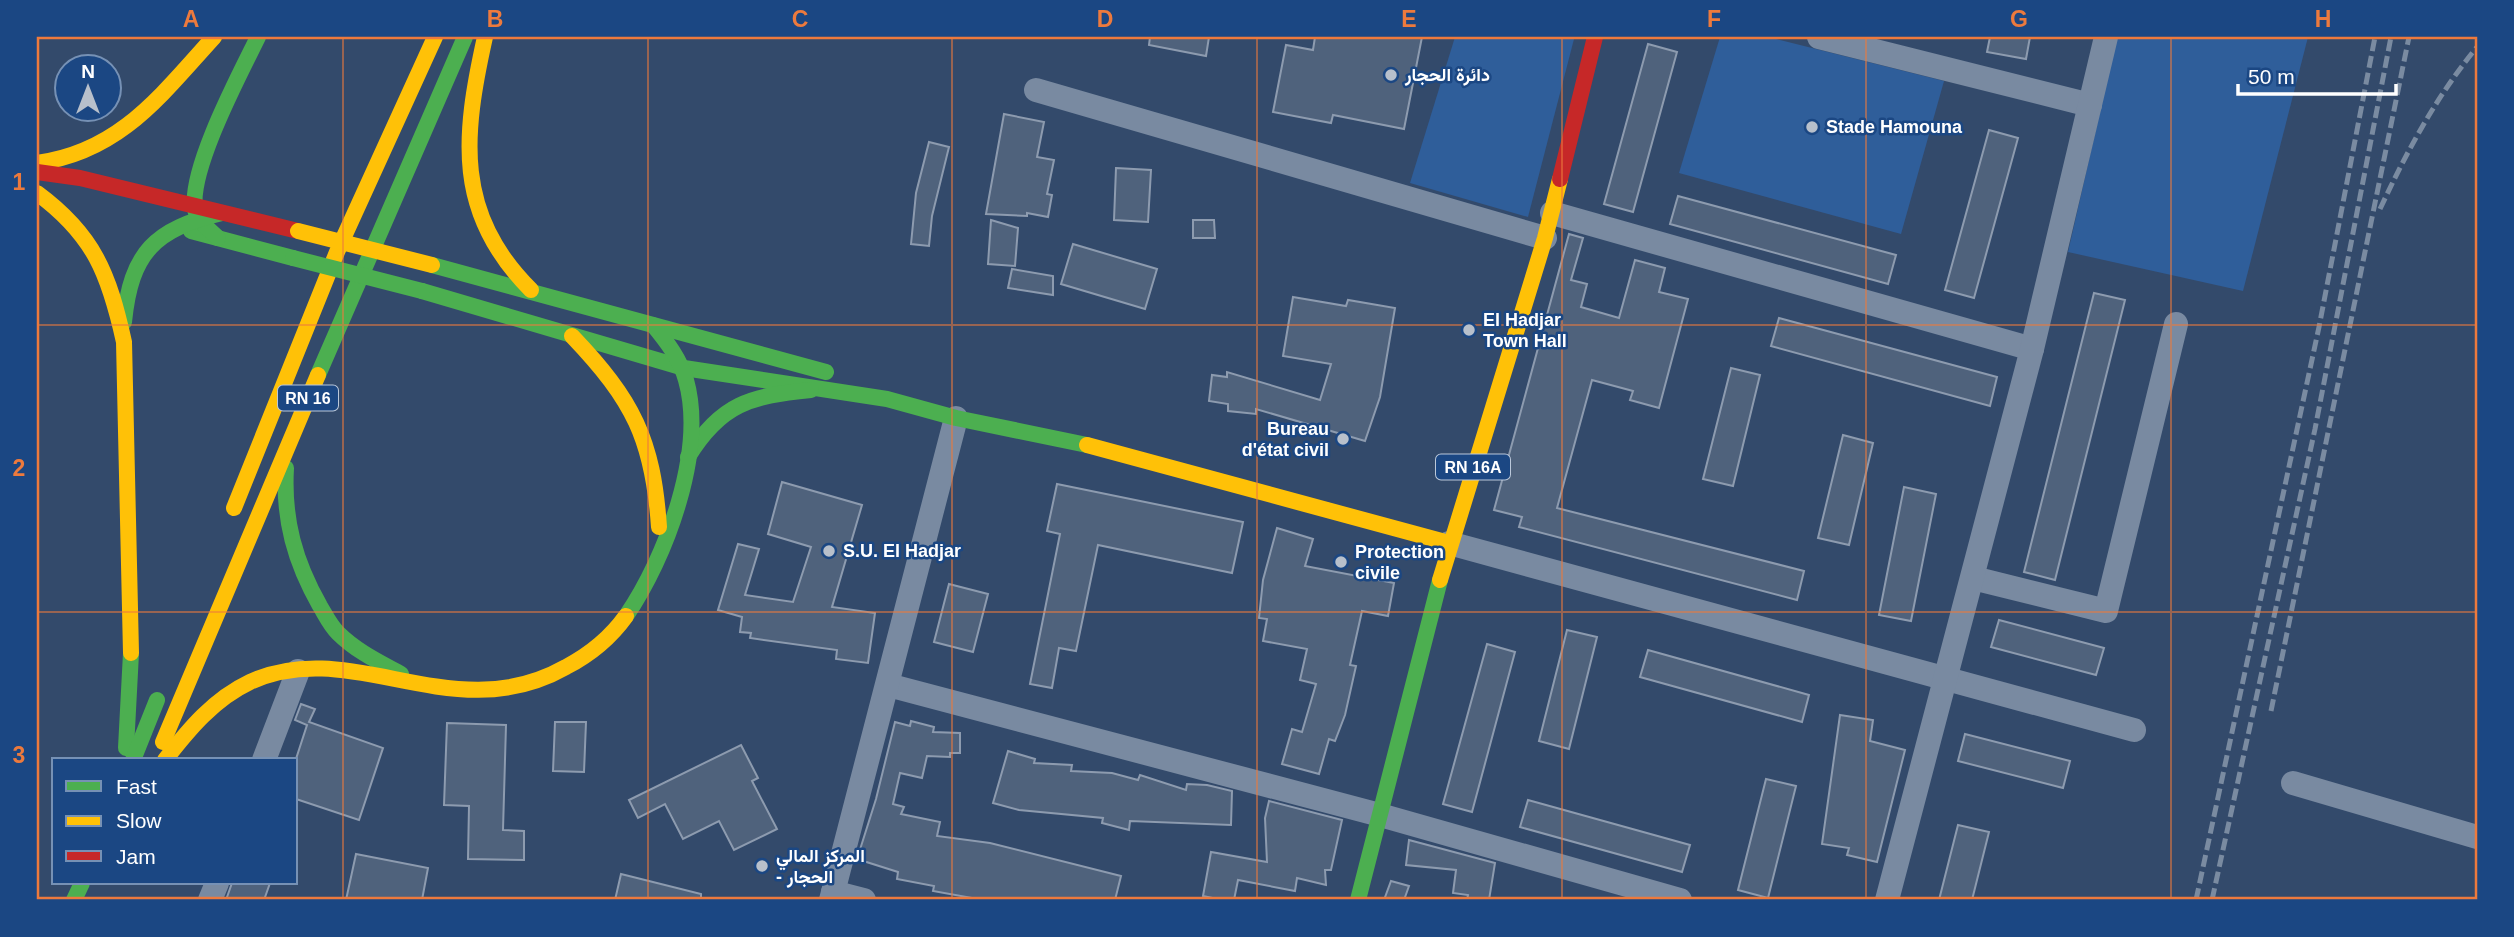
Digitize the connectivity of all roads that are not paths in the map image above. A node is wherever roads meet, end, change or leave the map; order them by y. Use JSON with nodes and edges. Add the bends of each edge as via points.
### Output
{"nodes":[{"id":1,"x":214,"y":37,"type":"edge"},
{"id":2,"x":258,"y":37,"type":"edge"},
{"id":3,"x":435,"y":37,"type":"edge"},
{"id":4,"x":465,"y":37,"type":"edge"},
{"id":5,"x":485,"y":37,"type":"edge"},
{"id":6,"x":1595,"y":37,"type":"edge"},
{"id":7,"x":1819,"y":37,"type":"edge"},
{"id":8,"x":2106,"y":37,"type":"edge"},
{"id":9,"x":1036,"y":90,"type":"dead end"},
{"id":10,"x":2090,"y":105,"type":"junction"},
{"id":11,"x":37,"y":163,"type":"edge"},
{"id":12,"x":37,"y":172,"type":"edge"},
{"id":13,"x":37,"y":185,"type":"edge"},
{"id":14,"x":37,"y":193,"type":"edge"},
{"id":15,"x":64,"y":195,"type":"dead end"},
{"id":16,"x":197,"y":211,"type":"junction"},
{"id":17,"x":1552,"y":213,"type":"junction"},
{"id":18,"x":166,"y":225,"type":"junction"},
{"id":19,"x":219,"y":238,"type":"junction"},
{"id":20,"x":1545,"y":238,"type":"junction"},
{"id":21,"x":531,"y":290,"type":"junction"},
{"id":22,"x":2176,"y":324,"type":"dead end"},
{"id":23,"x":653,"y":325,"type":"junction"},
{"id":24,"x":572,"y":336,"type":"junction"},
{"id":25,"x":124,"y":342,"type":"junction"},
{"id":26,"x":2032,"y":349,"type":"junction"},
{"id":27,"x":684,"y":368,"type":"junction"},
{"id":28,"x":811,"y":390,"type":"junction"},
{"id":29,"x":887,"y":399,"type":"junction"},
{"id":30,"x":956,"y":418,"type":"junction"},
{"id":31,"x":288,"y":447,"type":"junction"},
{"id":32,"x":688,"y":457,"type":"junction"},
{"id":33,"x":226,"y":528,"type":"dead end"},
{"id":34,"x":1449,"y":543,"type":"junction"},
{"id":35,"x":659,"y":547,"type":"junction"},
{"id":36,"x":1973,"y":579,"type":"junction"},
{"id":37,"x":298,"y":671,"type":"junction"},
{"id":38,"x":1946,"y":680,"type":"junction"},
{"id":39,"x":164,"y":683,"type":"dead end"},
{"id":40,"x":419,"y":684,"type":"junction"},
{"id":41,"x":888,"y":685,"type":"junction"},
{"id":42,"x":2134,"y":730,"type":"dead end"},
{"id":43,"x":123,"y":758,"type":"edge"},
{"id":44,"x":134,"y":758,"type":"edge"},
{"id":45,"x":157,"y":758,"type":"edge"},
{"id":46,"x":167,"y":758,"type":"edge"},
{"id":47,"x":265,"y":758,"type":"edge"},
{"id":48,"x":2293,"y":783,"type":"dead end"},
{"id":49,"x":1380,"y":815,"type":"junction"},
{"id":50,"x":2477,"y":837,"type":"edge"},
{"id":51,"x":82,"y":884,"type":"edge"},
{"id":52,"x":832,"y":896,"type":"edge"},
{"id":53,"x":74,"y":900,"type":"edge"},
{"id":54,"x":864,"y":900,"type":"edge"},
{"id":55,"x":1358,"y":900,"type":"edge"},
{"id":56,"x":1680,"y":900,"type":"edge"},
{"id":57,"x":1887,"y":900,"type":"edge"}],
"edges":[{"from":1,"to":11,"type":"main road","via":[[105,142],[82,154]]},
{"from":2,"to":16,"type":"main road","via":[[211,144]]},
{"from":3,"to":33,"type":"main road","number":"RN 16","via":[[337,252]]},
{"from":4,"to":31,"type":"main road","number":"RN 16"},
{"from":5,"to":21,"type":"main road","via":[[468,139],[472,189],[487,236],[517,279]]},
{"from":6,"to":17,"type":"main road","number":"RN 16A"},
{"from":7,"to":10,"type":"street"},
{"from":8,"to":10,"type":"street"},
{"from":9,"to":20,"type":"street"},
{"from":10,"to":26,"type":"street"},
{"from":12,"to":16,"type":"main road"},
{"from":13,"to":15,"type":"main road"},
{"from":14,"to":25,"type":"main road","via":[[69,218],[101,258]]},
{"from":16,"to":18,"type":"main road"},
{"from":16,"to":19,"type":"main road"},
{"from":16,"to":21,"type":"main road","bridge":true,"via":[[224,213]]},
{"from":17,"to":20,"type":"main road","number":"RN 16A"},
{"from":17,"to":26,"type":"street"},
{"from":18,"to":19,"type":"main road"},
{"from":18,"to":25,"type":"main road","via":[[131,276],[125,295]]},
{"from":19,"to":24,"type":"main road","bridge":true},
{"from":20,"to":34,"type":"main road","number":"RN 16A"},
{"from":21,"to":23,"type":"main road"},
{"from":22,"to":36,"type":"street","via":[[2106,611]]},
{"from":23,"to":27,"type":"main road"},
{"from":23,"to":29,"type":"main road","via":[[812,367]]},
{"from":24,"to":27,"type":"main road"},
{"from":24,"to":35,"type":"main road","via":[[616,383],[644,433],[655,473]]},
{"from":25,"to":43,"type":"main road","via":[[132,664]]},
{"from":26,"to":36,"type":"street"},
{"from":27,"to":28,"type":"main road"},
{"from":27,"to":32,"type":"main road","via":[[691,421]]},
{"from":28,"to":29,"type":"main road"},
{"from":28,"to":32,"type":"main road","via":[[749,398],[731,406],[707,425]]},
{"from":29,"to":30,"type":"main road"},
{"from":30,"to":34,"type":"main road","via":[[1079,443]]},
{"from":30,"to":41,"type":"street"},
{"from":31,"to":40,"type":"main road","via":[[283,498],[290,545],[315,598],[336,632],[367,656]]},
{"from":31,"to":45,"type":"main road","number":"RN 16"},
{"from":32,"to":35,"type":"main road"},
{"from":34,"to":38,"type":"street"},
{"from":34,"to":49,"type":"main road","number":"RN 16A"},
{"from":35,"to":40,"type":"main road","via":[[640,595],[626,616],[610,636],[569,667],[495,691],[444,690]]},
{"from":36,"to":38,"type":"street"},
{"from":37,"to":40,"type":"main road","via":[[325,670]]},
{"from":37,"to":46,"type":"main road","via":[[268,675],[215,702]]},
{"from":37,"to":47,"type":"street"},
{"from":38,"to":42,"type":"street"},
{"from":38,"to":57,"type":"street"},
{"from":39,"to":44,"type":"main road"},
{"from":41,"to":49,"type":"street"},
{"from":41,"to":52,"type":"street"},
{"from":48,"to":50,"type":"street"},
{"from":49,"to":55,"type":"main road","number":"RN 16A"},
{"from":49,"to":56,"type":"street"},
{"from":51,"to":53,"type":"main road"},
{"from":52,"to":54,"type":"street"}]}
